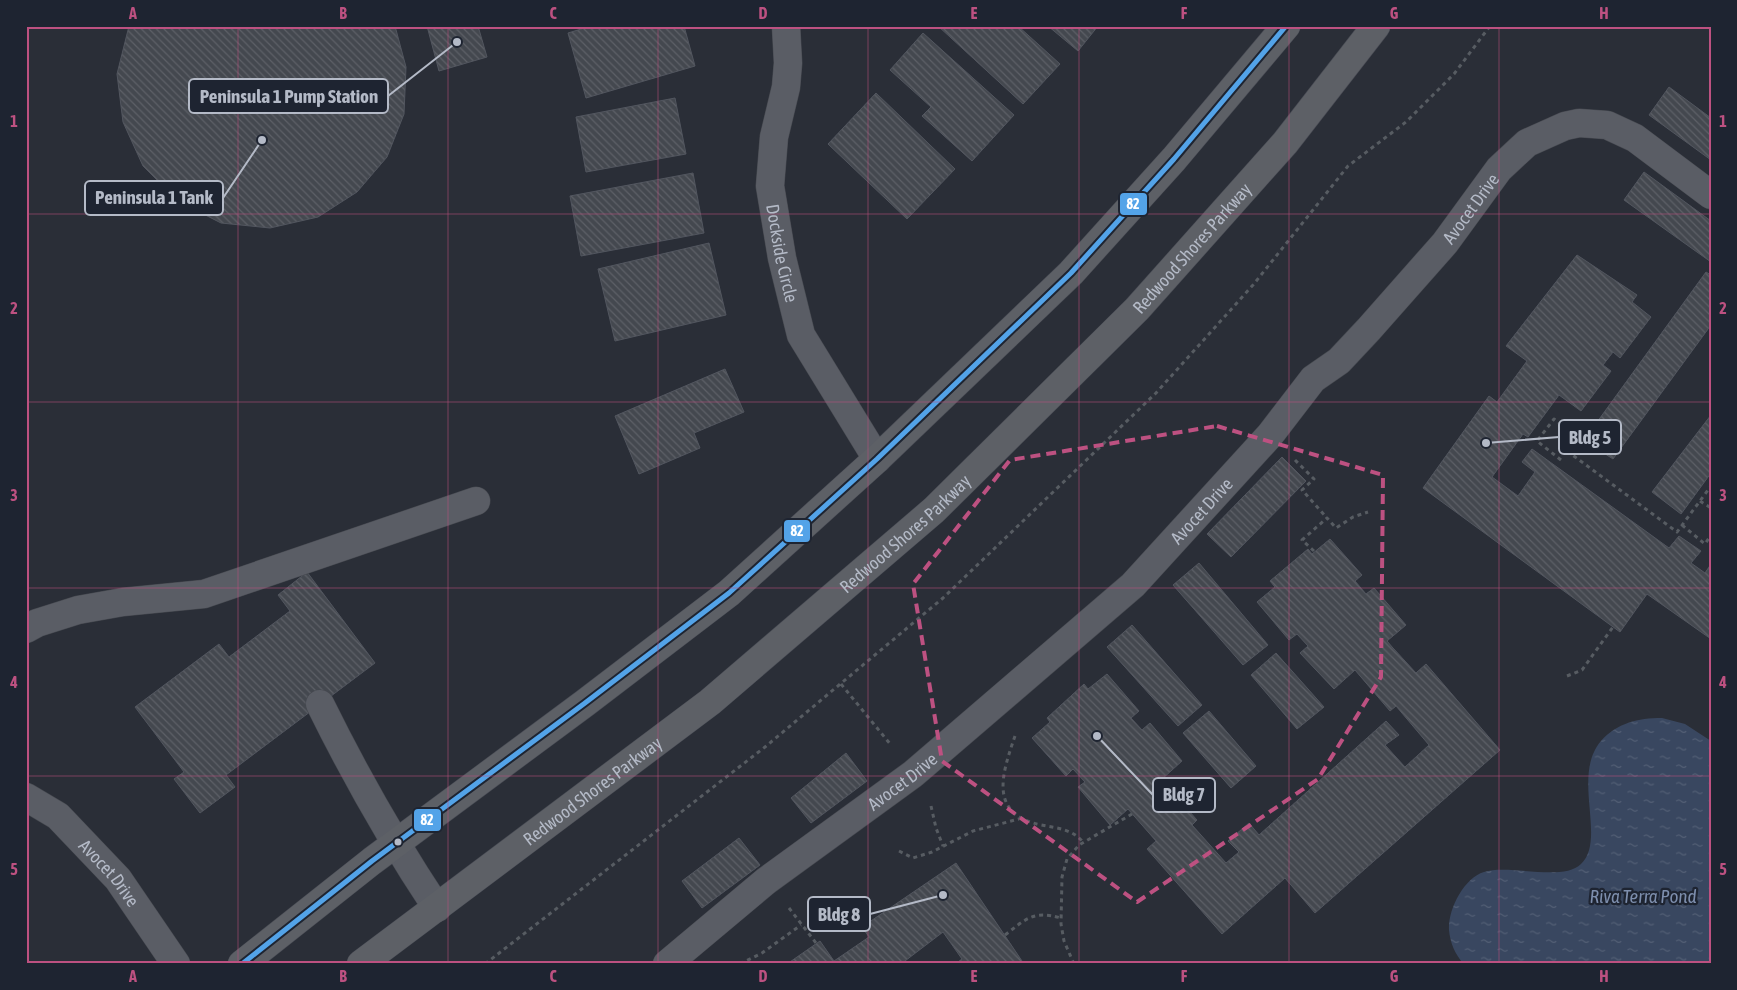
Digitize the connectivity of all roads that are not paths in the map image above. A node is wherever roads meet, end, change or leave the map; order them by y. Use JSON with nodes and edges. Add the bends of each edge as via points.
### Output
{"nodes":[{"id":1,"x":1286,"y":26,"type":"edge"},
{"id":2,"x":1376,"y":26,"type":"edge"},
{"id":3,"x":787,"y":27,"type":"edge"},
{"id":4,"x":1711,"y":194,"type":"edge"},
{"id":5,"x":876,"y":459,"type":"junction"},
{"id":6,"x":476,"y":501,"type":"dead end"},
{"id":7,"x":26,"y":629,"type":"edge"},
{"id":8,"x":320,"y":704,"type":"dead end"},
{"id":9,"x":26,"y":797,"type":"edge"},
{"id":10,"x":395,"y":845,"type":"junction"},
{"id":11,"x":437,"y":908,"type":"junction"},
{"id":12,"x":176,"y":964,"type":"edge"},
{"id":13,"x":242,"y":964,"type":"edge"},
{"id":14,"x":361,"y":964,"type":"edge"},
{"id":15,"x":667,"y":964,"type":"edge"}],
"edges":[{"from":1,"to":5,"type":"main road","via":[[1174,159],[1071,273]]},
{"from":2,"to":11,"type":"main road","name":"Redwood Shores Parkway","via":[[1285,143],[1137,309],[934,510],[710,702]]},
{"from":3,"to":5,"type":"street","name":"Dockside Circle","via":[[786,87],[774,137],[770,186],[782,258],[802,336]]},
{"from":4,"to":15,"type":"street","name":"Avocet Drive","via":[[1635,138],[1607,126],[1579,123],[1527,143],[1499,169],[1445,243],[1339,361],[1313,378],[1270,435],[1133,585],[913,774],[766,881]]},
{"from":5,"to":10,"type":"main road","via":[[729,593]]},
{"from":6,"to":7,"type":"street","via":[[204,594],[78,610]]},
{"from":8,"to":10,"type":"street"},
{"from":9,"to":12,"type":"street","name":"Avocet Drive","via":[[58,816],[118,879]]},
{"from":10,"to":11,"type":"street"},
{"from":10,"to":13,"type":"main road"},
{"from":11,"to":14,"type":"main road","name":"Redwood Shores Parkway"}]}
